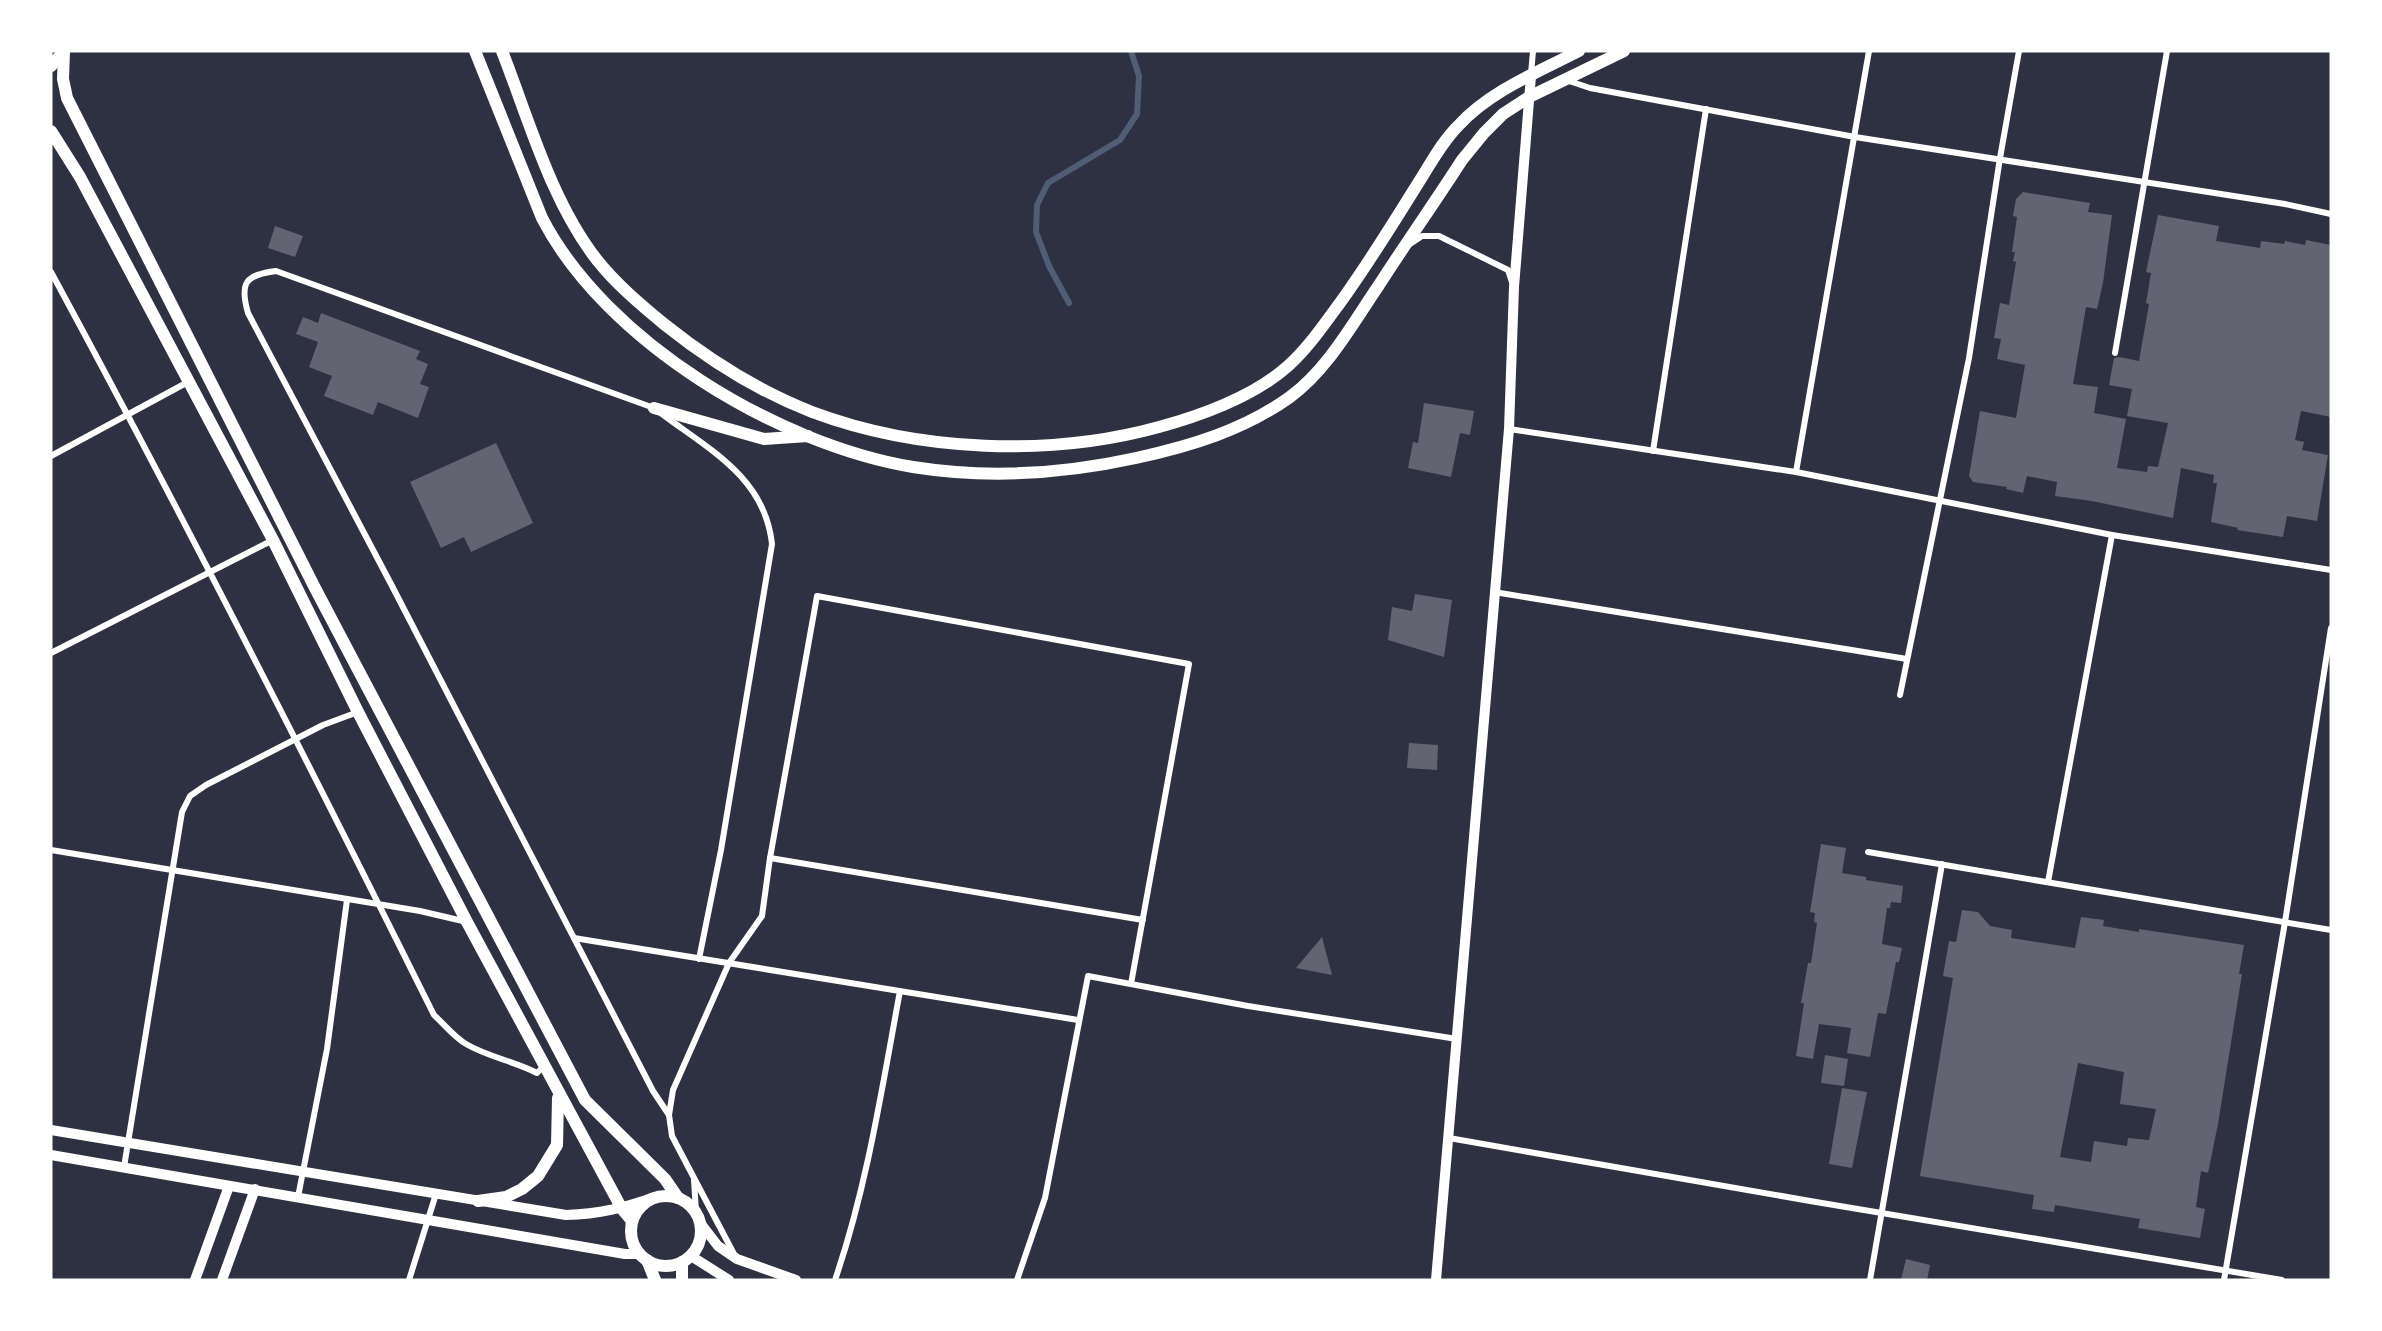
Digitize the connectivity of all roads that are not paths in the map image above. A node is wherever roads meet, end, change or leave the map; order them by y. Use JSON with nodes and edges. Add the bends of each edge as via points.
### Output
{"nodes":[{"id":1,"x":64,"y":51,"type":"edge"},
{"id":2,"x":475,"y":51,"type":"edge"},
{"id":3,"x":502,"y":51,"type":"edge"},
{"id":4,"x":1533,"y":51,"type":"edge"},
{"id":5,"x":1580,"y":51,"type":"edge"},
{"id":6,"x":1624,"y":51,"type":"edge"},
{"id":7,"x":1869,"y":51,"type":"edge"},
{"id":8,"x":2019,"y":51,"type":"edge"},
{"id":9,"x":2167,"y":51,"type":"edge"},
{"id":10,"x":51,"y":66,"type":"edge"},
{"id":11,"x":1531,"y":76,"type":"junction"},
{"id":12,"x":1565,"y":80,"type":"junction"},
{"id":13,"x":1529,"y":97,"type":"junction"},
{"id":14,"x":1706,"y":109,"type":"junction"},
{"id":15,"x":51,"y":131,"type":"edge"},
{"id":16,"x":1855,"y":136,"type":"junction"},
{"id":17,"x":2000,"y":158,"type":"junction"},
{"id":18,"x":2145,"y":182,"type":"junction"},
{"id":19,"x":2331,"y":214,"type":"edge"},
{"id":20,"x":1404,"y":247,"type":"junction"},
{"id":21,"x":51,"y":272,"type":"edge"},
{"id":22,"x":1514,"y":287,"type":"junction"},
{"id":23,"x":2115,"y":353,"type":"dead end"},
{"id":24,"x":188,"y":382,"type":"junction"},
{"id":25,"x":654,"y":408,"type":"junction"},
{"id":26,"x":129,"y":415,"type":"junction"},
{"id":27,"x":1509,"y":429,"type":"junction"},
{"id":28,"x":812,"y":436,"type":"junction"},
{"id":29,"x":1653,"y":451,"type":"junction"},
{"id":30,"x":51,"y":456,"type":"edge"},
{"id":31,"x":1796,"y":472,"type":"junction"},
{"id":32,"x":1939,"y":502,"type":"junction"},
{"id":33,"x":2112,"y":535,"type":"junction"},
{"id":34,"x":273,"y":540,"type":"junction"},
{"id":35,"x":2331,"y":570,"type":"edge"},
{"id":36,"x":209,"y":572,"type":"junction"},
{"id":37,"x":1494,"y":592,"type":"junction"},
{"id":38,"x":2331,"y":628,"type":"edge"},
{"id":39,"x":51,"y":653,"type":"edge"},
{"id":40,"x":1907,"y":659,"type":"junction"},
{"id":41,"x":1900,"y":694,"type":"dead end"},
{"id":42,"x":358,"y":711,"type":"junction"},
{"id":43,"x":295,"y":739,"type":"junction"},
{"id":44,"x":51,"y":850,"type":"edge"},
{"id":45,"x":1868,"y":852,"type":"dead end"},
{"id":46,"x":770,"y":858,"type":"junction"},
{"id":47,"x":1942,"y":864,"type":"junction"},
{"id":48,"x":174,"y":871,"type":"junction"},
{"id":49,"x":2048,"y":882,"type":"junction"},
{"id":50,"x":347,"y":900,"type":"junction"},
{"id":51,"x":380,"y":905,"type":"junction"},
{"id":52,"x":1143,"y":920,"type":"junction"},
{"id":53,"x":467,"y":922,"type":"junction"},
{"id":54,"x":2285,"y":922,"type":"junction"},
{"id":55,"x":2331,"y":930,"type":"edge"},
{"id":56,"x":574,"y":938,"type":"junction"},
{"id":57,"x":699,"y":959,"type":"junction"},
{"id":58,"x":729,"y":963,"type":"junction"},
{"id":59,"x":1131,"y":984,"type":"junction"},
{"id":60,"x":900,"y":991,"type":"junction"},
{"id":61,"x":1078,"y":1020,"type":"junction"},
{"id":62,"x":1457,"y":1039,"type":"junction"},
{"id":63,"x":544,"y":1065,"type":"junction"},
{"id":64,"x":558,"y":1093,"type":"junction"},
{"id":65,"x":669,"y":1115,"type":"junction"},
{"id":66,"x":51,"y":1130,"type":"edge"},
{"id":67,"x":1449,"y":1138,"type":"junction"},
{"id":68,"x":128,"y":1143,"type":"junction"},
{"id":69,"x":51,"y":1155,"type":"edge"},
{"id":70,"x":124,"y":1167,"type":"junction"},
{"id":71,"x":302,"y":1171,"type":"junction"},
{"id":72,"x":693,"y":1177,"type":"junction"},
{"id":73,"x":229,"y":1186,"type":"junction"},
{"id":74,"x":255,"y":1189,"type":"junction"},
{"id":75,"x":436,"y":1194,"type":"junction"},
{"id":76,"x":298,"y":1197,"type":"junction"},
{"id":77,"x":656,"y":1197,"type":"junction"},
{"id":78,"x":678,"y":1198,"type":"junction"},
{"id":79,"x":478,"y":1201,"type":"junction"},
{"id":80,"x":622,"y":1209,"type":"junction"},
{"id":81,"x":1882,"y":1213,"type":"junction"},
{"id":82,"x":699,"y":1218,"type":"junction"},
{"id":83,"x":429,"y":1221,"type":"junction"},
{"id":84,"x":632,"y":1221,"type":"junction"},
{"id":85,"x":643,"y":1257,"type":"junction"},
{"id":86,"x":686,"y":1259,"type":"junction"},
{"id":87,"x":737,"y":1259,"type":"junction"},
{"id":88,"x":2226,"y":1270,"type":"junction"},
{"id":89,"x":195,"y":1280,"type":"edge"},
{"id":90,"x":222,"y":1280,"type":"edge"},
{"id":91,"x":410,"y":1280,"type":"edge"},
{"id":92,"x":655,"y":1280,"type":"edge"},
{"id":93,"x":682,"y":1280,"type":"edge"},
{"id":94,"x":729,"y":1280,"type":"edge"},
{"id":95,"x":795,"y":1280,"type":"edge"},
{"id":96,"x":835,"y":1280,"type":"edge"},
{"id":97,"x":1017,"y":1280,"type":"edge"},
{"id":98,"x":1436,"y":1280,"type":"edge"},
{"id":99,"x":1870,"y":1280,"type":"edge"},
{"id":100,"x":2224,"y":1280,"type":"edge"},
{"id":101,"x":2282,"y":1280,"type":"edge"}],
"edges":[{"from":1,"to":10,"type":"main road"},
{"from":1,"to":78,"type":"main road","via":[[63,79],[68,98],[315,588],[585,1100]]},
{"from":2,"to":28,"type":"main road","via":[[542,218],[562,253],[593,289],[632,328],[686,372],[723,395]]},
{"from":3,"to":11,"type":"main road","via":[[566,214],[583,241],[647,310],[698,352],[813,412],[918,439],[1017,447],[1072,445],[1171,424],[1236,398],[1286,368],[1308,346],[1365,269],[1457,127],[1478,107]]},
{"from":4,"to":11,"type":"street"},
{"from":5,"to":11,"type":"main road"},
{"from":6,"to":12,"type":"main road"},
{"from":7,"to":16,"type":"street"},
{"from":8,"to":17,"type":"street"},
{"from":9,"to":18,"type":"street"},
{"from":11,"to":13,"type":"street"},
{"from":12,"to":13,"type":"main road"},
{"from":12,"to":14,"type":"street"},
{"from":13,"to":20,"type":"main road","via":[[1484,133]]},
{"from":13,"to":22,"type":"street"},
{"from":14,"to":16,"type":"street"},
{"from":14,"to":29,"type":"street"},
{"from":15,"to":24,"type":"main road","via":[[80,177]]},
{"from":16,"to":17,"type":"street"},
{"from":16,"to":31,"type":"street"},
{"from":17,"to":18,"type":"street"},
{"from":17,"to":32,"type":"street","via":[[1969,358]]},
{"from":18,"to":19,"type":"street"},
{"from":18,"to":23,"type":"street"},
{"from":20,"to":22,"type":"street","via":[[1422,236],[1439,236],[1508,270]]},
{"from":20,"to":28,"type":"main road","via":[[1343,339],[1319,370],[1292,395],[1261,416],[1175,450],[1104,465],[1007,474],[913,466],[864,456]]},
{"from":21,"to":26,"type":"street"},
{"from":22,"to":27,"type":"street"},
{"from":24,"to":26,"type":"street"},
{"from":24,"to":34,"type":"main road"},
{"from":25,"to":28,"type":"main road","via":[[764,439]]},
{"from":25,"to":56,"type":"street","via":[[276,272],[257,274],[246,283],[243,296],[248,313]]},
{"from":25,"to":57,"type":"street","via":[[749,484],[769,523],[771,544],[721,850]]},
{"from":26,"to":30,"type":"street"},
{"from":26,"to":36,"type":"street"},
{"from":27,"to":29,"type":"street"},
{"from":27,"to":37,"type":"street"},
{"from":29,"to":31,"type":"street"},
{"from":31,"to":32,"type":"street"},
{"from":32,"to":33,"type":"street"},
{"from":32,"to":40,"type":"street"},
{"from":33,"to":35,"type":"street"},
{"from":33,"to":49,"type":"street"},
{"from":34,"to":36,"type":"street"},
{"from":34,"to":42,"type":"main road"},
{"from":36,"to":39,"type":"street"},
{"from":36,"to":43,"type":"street"},
{"from":37,"to":40,"type":"street"},
{"from":37,"to":62,"type":"street"},
{"from":38,"to":54,"type":"street"},
{"from":40,"to":41,"type":"street"},
{"from":42,"to":43,"type":"street"},
{"from":42,"to":53,"type":"main road"},
{"from":43,"to":48,"type":"street","via":[[190,796],[182,812]]},
{"from":43,"to":51,"type":"street"},
{"from":44,"to":48,"type":"street"},
{"from":45,"to":47,"type":"street"},
{"from":46,"to":52,"type":"street"},
{"from":46,"to":52,"type":"street","via":[[817,596],[1189,664]]},
{"from":46,"to":58,"type":"street","via":[[762,916]]},
{"from":47,"to":49,"type":"street"},
{"from":47,"to":81,"type":"street"},
{"from":48,"to":50,"type":"street"},
{"from":48,"to":68,"type":"street"},
{"from":49,"to":54,"type":"street"},
{"from":50,"to":51,"type":"street"},
{"from":50,"to":71,"type":"street","via":[[327,1050]]},
{"from":51,"to":53,"type":"street"},
{"from":51,"to":63,"type":"street","via":[[434,1015],[472,1047],[537,1072]]},
{"from":52,"to":59,"type":"street"},
{"from":53,"to":63,"type":"main road"},
{"from":54,"to":55,"type":"street"},
{"from":54,"to":88,"type":"street"},
{"from":56,"to":57,"type":"street"},
{"from":56,"to":65,"type":"street"},
{"from":57,"to":58,"type":"street"},
{"from":58,"to":60,"type":"street"},
{"from":58,"to":65,"type":"street","via":[[673,1090]]},
{"from":59,"to":61,"type":"street","via":[[1088,976]]},
{"from":59,"to":62,"type":"street"},
{"from":60,"to":61,"type":"street"},
{"from":60,"to":96,"type":"street","via":[[862,1183]]},
{"from":61,"to":97,"type":"street","via":[[1045,1198]]},
{"from":62,"to":67,"type":"street"},
{"from":63,"to":64,"type":"main road"},
{"from":64,"to":79,"type":"main road","via":[[557,1145],[538,1176],[506,1197]]},
{"from":64,"to":80,"type":"main road"},
{"from":65,"to":72,"type":"street","via":[[672,1136]]},
{"from":66,"to":68,"type":"street"},
{"from":67,"to":81,"type":"street"},
{"from":67,"to":98,"type":"street"},
{"from":68,"to":70,"type":"street"},
{"from":68,"to":71,"type":"street"},
{"from":69,"to":70,"type":"street"},
{"from":70,"to":73,"type":"street"},
{"from":71,"to":75,"type":"street"},
{"from":71,"to":76,"type":"street"},
{"from":72,"to":82,"type":"street"},
{"from":72,"to":87,"type":"street"},
{"from":73,"to":74,"type":"street"},
{"from":73,"to":89,"type":"street"},
{"from":74,"to":76,"type":"street"},
{"from":74,"to":90,"type":"street"},
{"from":75,"to":79,"type":"street"},
{"from":75,"to":83,"type":"street"},
{"from":76,"to":83,"type":"street"},
{"from":77,"to":78,"type":"main road"},
{"from":77,"to":80,"type":"street"},
{"from":77,"to":84,"type":"main road","via":[[645,1203]]},
{"from":78,"to":82,"type":"main road","via":[[688,1203]]},
{"from":79,"to":80,"type":"street","via":[[566,1215]]},
{"from":80,"to":84,"type":"main road"},
{"from":81,"to":88,"type":"street"},
{"from":81,"to":99,"type":"street"},
{"from":82,"to":86,"type":"main road","via":[[698,1246]]},
{"from":82,"to":87,"type":"street","via":[[718,1246]]},
{"from":83,"to":85,"type":"street"},
{"from":83,"to":91,"type":"street"},
{"from":84,"to":85,"type":"main road","via":[[634,1245]]},
{"from":85,"to":86,"type":"main road","via":[[671,1266]]},
{"from":85,"to":92,"type":"main road"},
{"from":86,"to":93,"type":"main road"},
{"from":86,"to":94,"type":"street"},
{"from":87,"to":95,"type":"street"},
{"from":88,"to":100,"type":"street"},
{"from":88,"to":101,"type":"street"}]}
